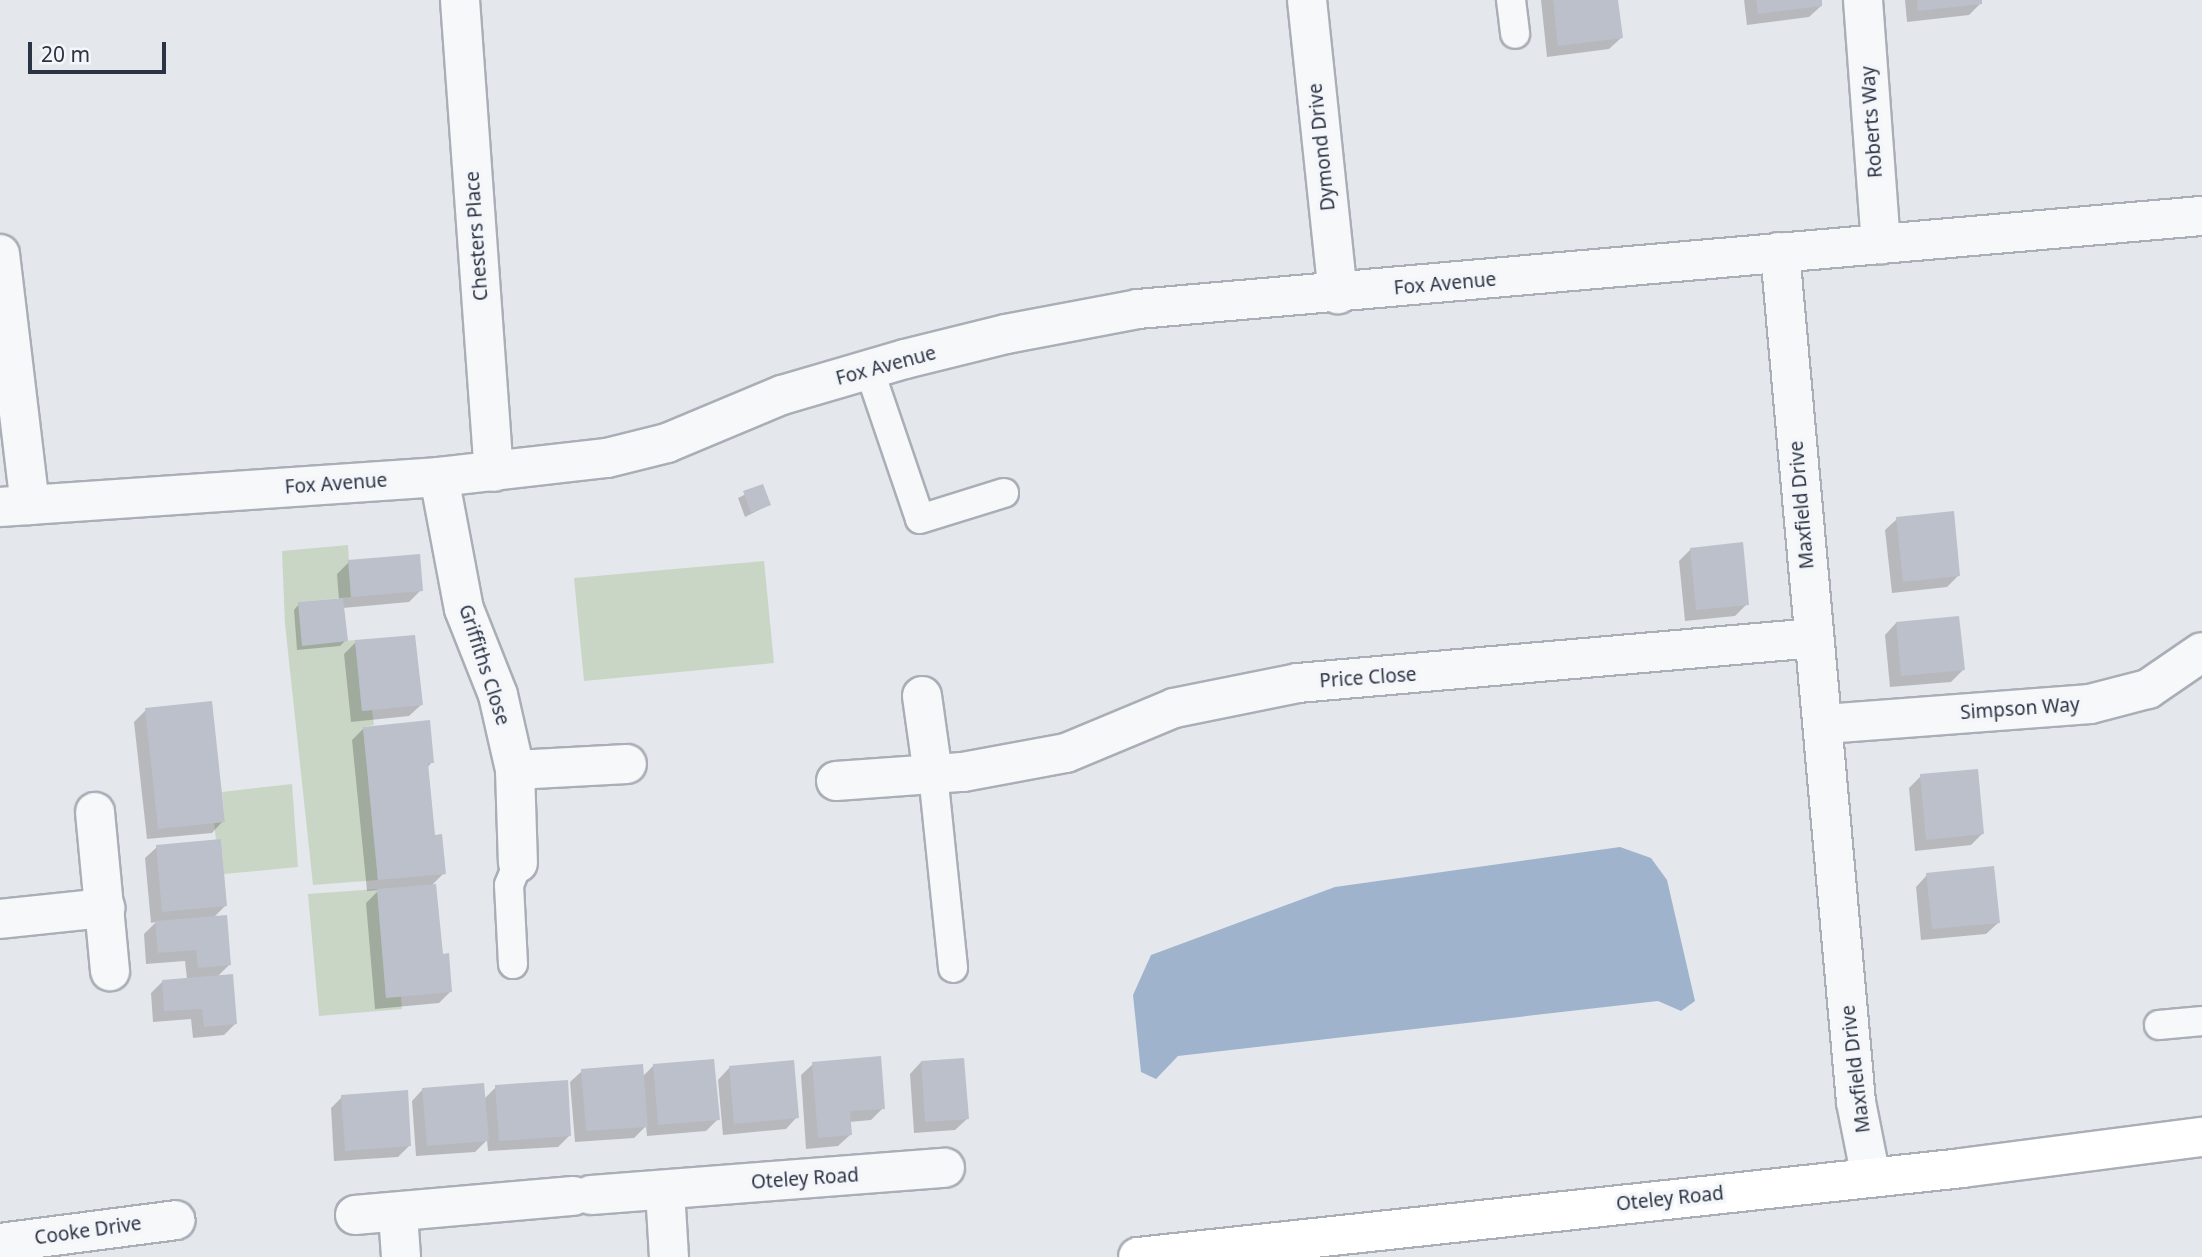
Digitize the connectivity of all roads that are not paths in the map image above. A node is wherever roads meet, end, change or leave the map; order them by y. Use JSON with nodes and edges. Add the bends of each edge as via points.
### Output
{"nodes":[{"id":1,"x":460,"y":0,"type":"edge"},
{"id":2,"x":1307,"y":0,"type":"edge"},
{"id":3,"x":1511,"y":0,"type":"edge"},
{"id":4,"x":1863,"y":0,"type":"edge"},
{"id":5,"x":1515,"y":34,"type":"dead end"},
{"id":6,"x":2202,"y":216,"type":"edge"},
{"id":7,"x":1881,"y":244,"type":"junction"},
{"id":8,"x":1780,"y":252,"type":"junction"},
{"id":9,"x":0,"y":254,"type":"edge"},
{"id":10,"x":1338,"y":294,"type":"junction"},
{"id":11,"x":869,"y":369,"type":"junction"},
{"id":12,"x":494,"y":472,"type":"junction"},
{"id":13,"x":439,"y":477,"type":"junction"},
{"id":14,"x":1004,"y":493,"type":"dead end"},
{"id":15,"x":15,"y":506,"type":"edge"},
{"id":16,"x":1814,"y":638,"type":"junction"},
{"id":17,"x":2202,"y":652,"type":"edge"},
{"id":18,"x":922,"y":696,"type":"dead end"},
{"id":19,"x":1825,"y":724,"type":"junction"},
{"id":20,"x":627,"y":764,"type":"dead end"},
{"id":21,"x":515,"y":770,"type":"junction"},
{"id":22,"x":933,"y":774,"type":"junction"},
{"id":23,"x":835,"y":781,"type":"dead end"},
{"id":24,"x":95,"y":812,"type":"dead end"},
{"id":25,"x":518,"y":863,"type":"joint"},
{"id":26,"x":105,"y":908,"type":"junction"},
{"id":27,"x":0,"y":919,"type":"edge"},
{"id":28,"x":513,"y":964,"type":"dead end"},
{"id":29,"x":953,"y":968,"type":"dead end"},
{"id":30,"x":110,"y":971,"type":"dead end"},
{"id":31,"x":2202,"y":1021,"type":"edge"},
{"id":32,"x":2159,"y":1025,"type":"dead end"},
{"id":33,"x":2202,"y":1137,"type":"edge"},
{"id":34,"x":945,"y":1168,"type":"dead end"},
{"id":35,"x":1871,"y":1178,"type":"junction"},
{"id":36,"x":665,"y":1190,"type":"junction"},
{"id":37,"x":398,"y":1214,"type":"junction"},
{"id":38,"x":355,"y":1215,"type":"dead end"},
{"id":39,"x":176,"y":1220,"type":"dead end"},
{"id":40,"x":0,"y":1243,"type":"edge"},
{"id":41,"x":105,"y":1243,"type":"edge"},
{"id":42,"x":401,"y":1257,"type":"edge"},
{"id":43,"x":669,"y":1257,"type":"edge"},
{"id":44,"x":1138,"y":1257,"type":"edge"}],
"edges":[{"from":1,"to":12,"type":"street","name":"Chesters Place"},
{"from":2,"to":10,"type":"street","name":"Dymond Drive"},
{"from":3,"to":5,"type":"lane"},
{"from":4,"to":7,"type":"street","name":"Roberts Way"},
{"from":6,"to":7,"type":"street"},
{"from":7,"to":8,"type":"street"},
{"from":8,"to":10,"type":"street","name":"Fox Avenue"},
{"from":8,"to":16,"type":"street","name":"Maxfield Drive"},
{"from":9,"to":15,"type":"street"},
{"from":10,"to":11,"type":"street","name":"Fox Avenue","via":[[1138,309],[1006,334]]},
{"from":11,"to":12,"type":"street","name":"Fox Avenue","via":[[782,395],[667,443],[607,458]]},
{"from":11,"to":14,"type":"lane","via":[[920,519]]},
{"from":12,"to":13,"type":"street","name":"Fox Avenue"},
{"from":13,"to":15,"type":"street","name":"Fox Avenue"},
{"from":13,"to":21,"type":"street","name":"Griffiths Close","via":[[464,609],[498,695]]},
{"from":16,"to":19,"type":"street","name":"Maxfield Drive"},
{"from":16,"to":22,"type":"street","name":"Price Close","via":[[1298,683],[1174,708],[1066,753]]},
{"from":17,"to":19,"type":"street","name":"Simpson Way","via":[[2148,689],[2090,704]]},
{"from":18,"to":22,"type":"street"},
{"from":19,"to":35,"type":"street","name":"Maxfield Drive","via":[[1856,1102]]},
{"from":20,"to":21,"type":"street"},
{"from":21,"to":25,"type":"street","name":"Griffiths Close"},
{"from":22,"to":23,"type":"street","name":"Price Close"},
{"from":22,"to":29,"type":"lane"},
{"from":24,"to":26,"type":"street"},
{"from":25,"to":28,"type":"lane","via":[[509,885]]},
{"from":26,"to":27,"type":"street"},
{"from":26,"to":30,"type":"street"},
{"from":31,"to":32,"type":"lane"},
{"from":33,"to":35,"type":"main road","name":"Oteley Road"},
{"from":34,"to":36,"type":"street","name":"Oteley Road"},
{"from":35,"to":44,"type":"main road","name":"Oteley Road"},
{"from":36,"to":37,"type":"street","name":"Oteley Road"},
{"from":36,"to":43,"type":"street"},
{"from":37,"to":38,"type":"street","name":"Oteley Road"},
{"from":37,"to":42,"type":"street"},
{"from":39,"to":41,"type":"street","name":"Cooke Drive"},
{"from":40,"to":41,"type":"street","name":"Cooke Drive"}]}
